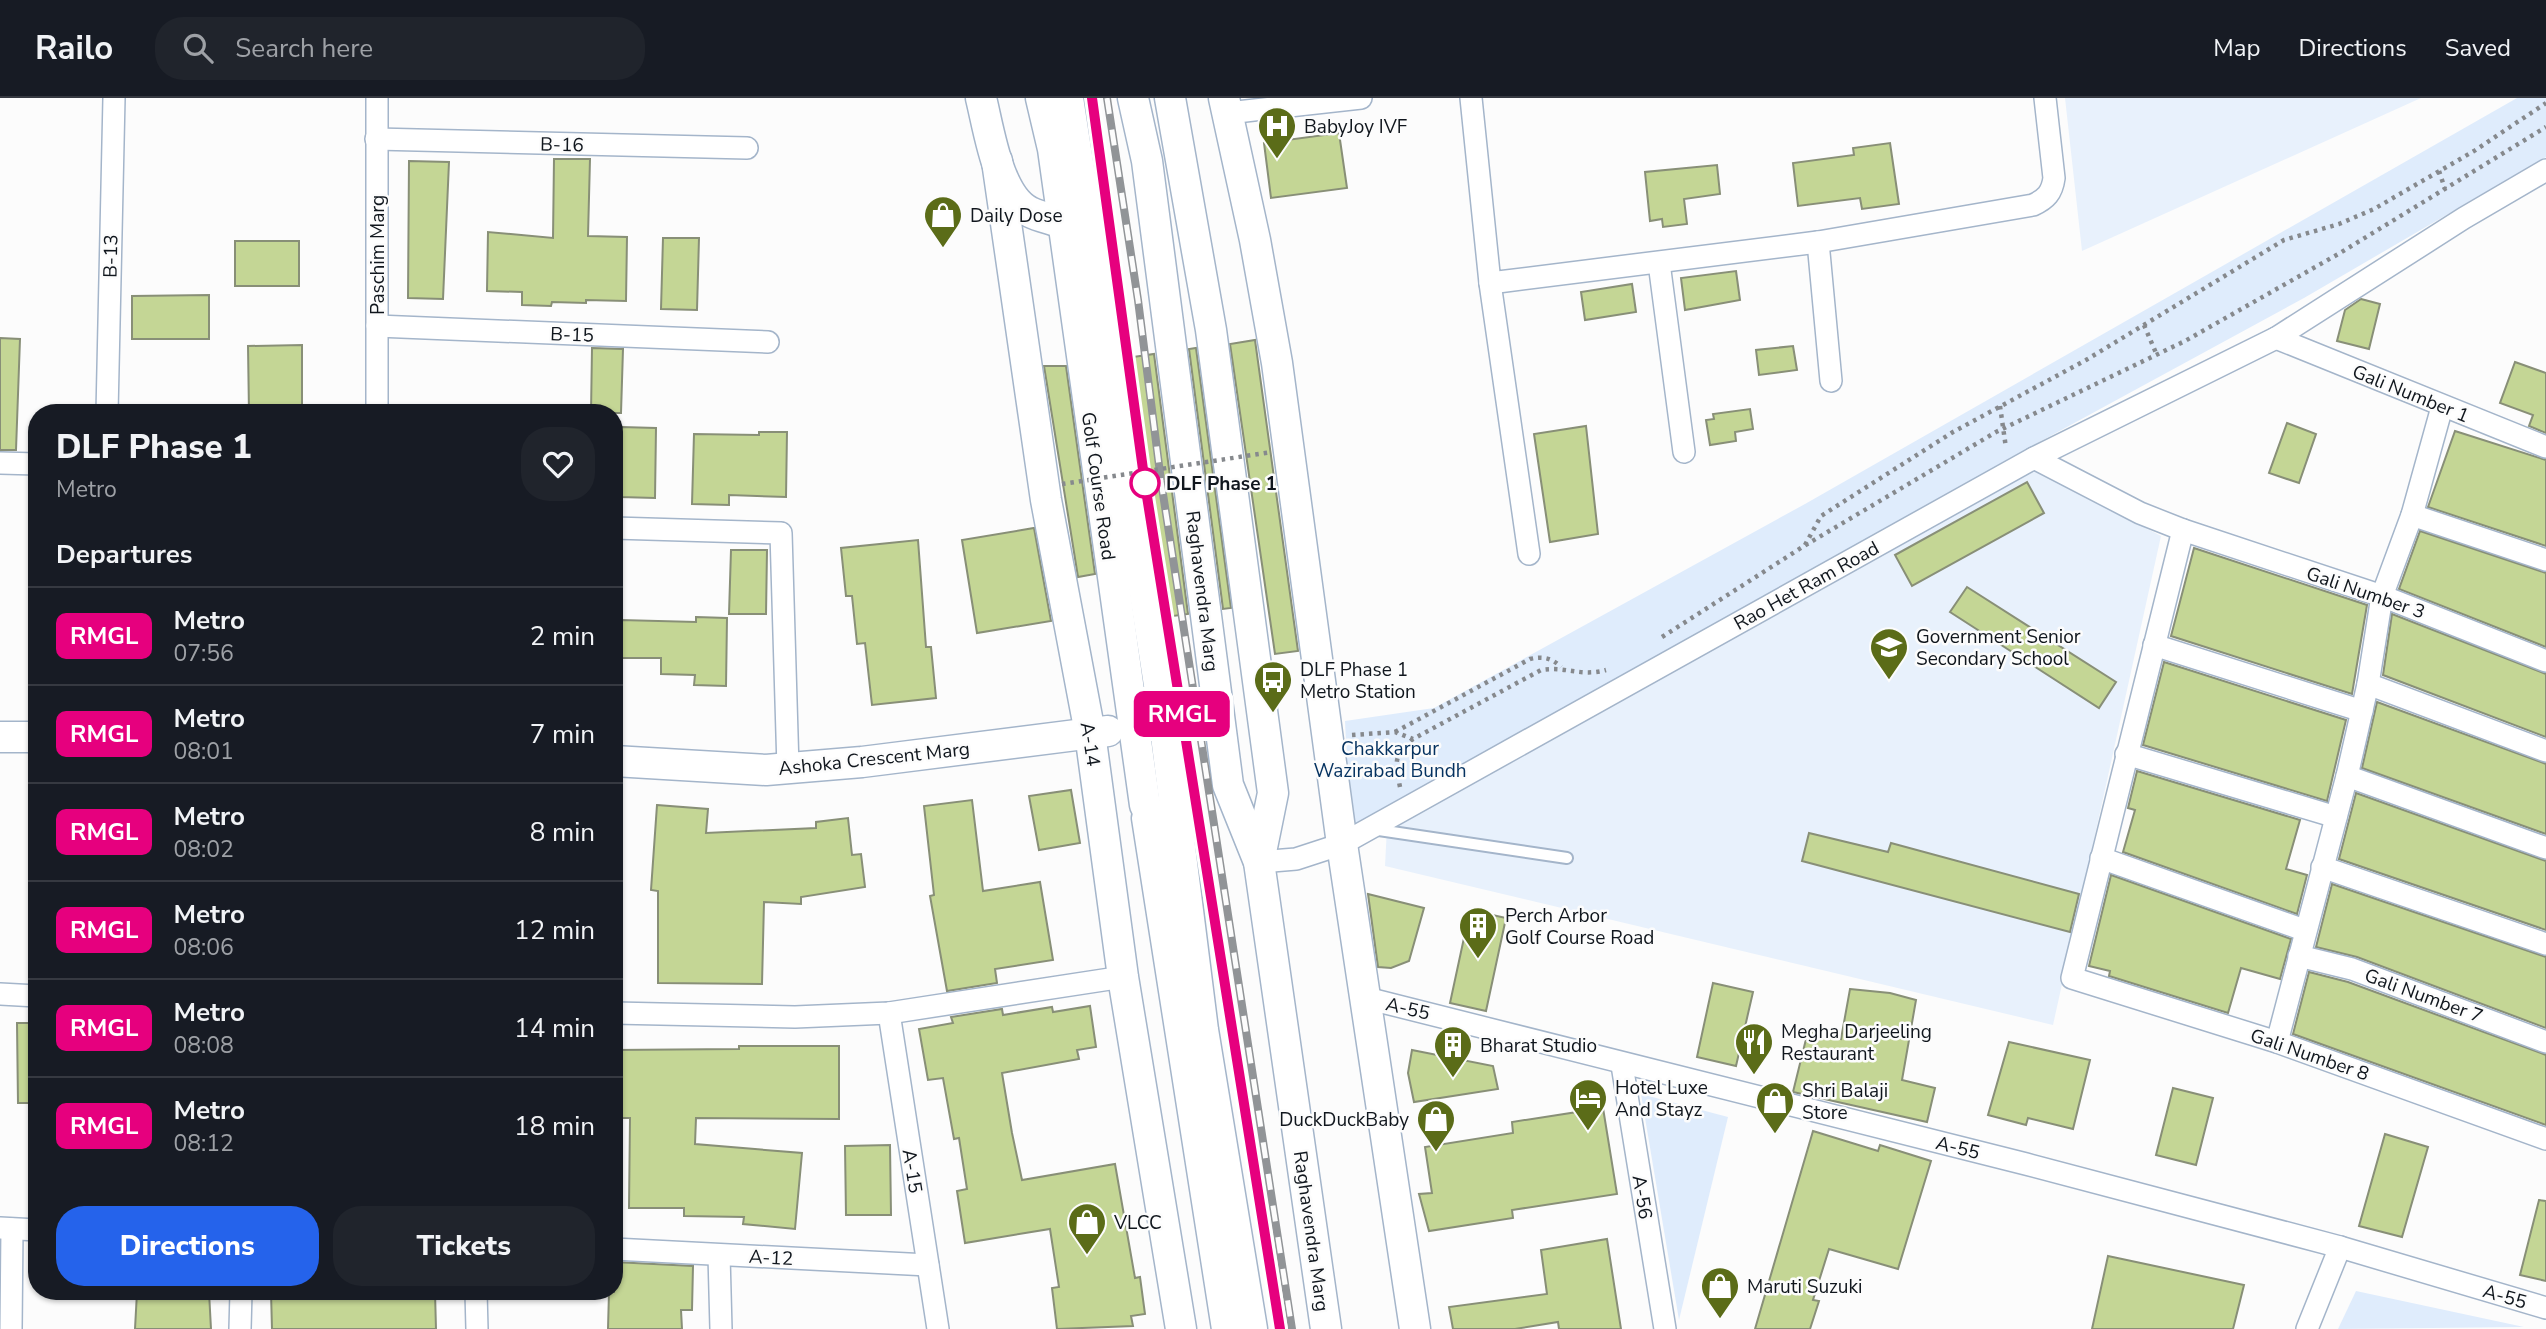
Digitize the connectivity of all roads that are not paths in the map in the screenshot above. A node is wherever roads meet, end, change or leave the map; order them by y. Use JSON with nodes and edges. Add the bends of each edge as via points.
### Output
{"nodes":[{"id":1,"x":114,"y":98,"type":"edge"},
{"id":2,"x":377,"y":98,"type":"edge"},
{"id":3,"x":981,"y":98,"type":"edge"},
{"id":4,"x":1041,"y":98,"type":"edge"},
{"id":5,"x":1068,"y":98,"type":"edge"},
{"id":6,"x":1133,"y":98,"type":"edge"},
{"id":7,"x":1170,"y":98,"type":"edge"},
{"id":8,"x":1361,"y":98,"type":"edge"},
{"id":9,"x":1471,"y":98,"type":"edge"},
{"id":10,"x":2045,"y":98,"type":"edge"},
{"id":11,"x":1226,"y":106,"type":"edge"},
{"id":12,"x":376,"y":139,"type":"junction"},
{"id":13,"x":747,"y":148,"type":"dead end"},
{"id":14,"x":997,"y":161,"type":"junction"},
{"id":15,"x":2546,"y":170,"type":"edge"},
{"id":16,"x":1062,"y":223,"type":"junction"},
{"id":17,"x":1818,"y":242,"type":"junction"},
{"id":18,"x":1658,"y":263,"type":"junction"},
{"id":19,"x":1490,"y":283,"type":"junction"},
{"id":20,"x":377,"y":326,"type":"junction"},
{"id":21,"x":2276,"y":338,"type":"junction"},
{"id":22,"x":768,"y":342,"type":"dead end"},
{"id":23,"x":1831,"y":381,"type":"dead end"},
{"id":24,"x":107,"y":404,"type":"edge"},
{"id":25,"x":377,"y":404,"type":"edge"},
{"id":26,"x":2442,"y":407,"type":"junction"},
{"id":27,"x":2546,"y":447,"type":"edge"},
{"id":28,"x":1684,"y":452,"type":"dead end"},
{"id":29,"x":2034,"y":458,"type":"junction"},
{"id":30,"x":0,"y":463,"type":"edge"},
{"id":31,"x":28,"y":464,"type":"edge"},
{"id":32,"x":2412,"y":515,"type":"junction"},
{"id":33,"x":623,"y":528,"type":"edge"},
{"id":34,"x":2183,"y":530,"type":"junction"},
{"id":35,"x":1530,"y":554,"type":"dead end"},
{"id":36,"x":2546,"y":560,"type":"edge"},
{"id":37,"x":2382,"y":596,"type":"junction"},
{"id":38,"x":2154,"y":645,"type":"junction"},
{"id":39,"x":2546,"y":661,"type":"edge"},
{"id":40,"x":2368,"y":684,"type":"junction"},
{"id":41,"x":2362,"y":711,"type":"junction"},
{"id":42,"x":1133,"y":728,"type":"junction"},
{"id":43,"x":1090,"y":733,"type":"junction"},
{"id":44,"x":0,"y":737,"type":"edge"},
{"id":45,"x":28,"y":737,"type":"edge"},
{"id":46,"x":2546,"y":751,"type":"edge"},
{"id":47,"x":2126,"y":754,"type":"junction"},
{"id":48,"x":623,"y":762,"type":"edge"},
{"id":49,"x":788,"y":768,"type":"junction"},
{"id":50,"x":2347,"y":776,"type":"junction"},
{"id":51,"x":1145,"y":806,"type":"junction"},
{"id":52,"x":2336,"y":817,"type":"junction"},
{"id":53,"x":1369,"y":829,"type":"junction"},
{"id":54,"x":1342,"y":845,"type":"junction"},
{"id":55,"x":2546,"y":848,"type":"edge"},
{"id":56,"x":1567,"y":858,"type":"dead end"},
{"id":57,"x":2101,"y":858,"type":"junction"},
{"id":58,"x":1259,"y":862,"type":"junction"},
{"id":59,"x":1182,"y":864,"type":"junction"},
{"id":60,"x":2322,"y":867,"type":"junction"},
{"id":61,"x":2304,"y":930,"type":"junction"},
{"id":62,"x":2546,"y":944,"type":"edge"},
{"id":63,"x":2299,"y":956,"type":"junction"},
{"id":64,"x":1123,"y":977,"type":"junction"},
{"id":65,"x":0,"y":995,"type":"edge"},
{"id":66,"x":28,"y":996,"type":"edge"},
{"id":67,"x":1366,"y":998,"type":"junction"},
{"id":68,"x":623,"y":1013,"type":"edge"},
{"id":69,"x":889,"y":1013,"type":"junction"},
{"id":70,"x":2277,"y":1042,"type":"junction"},
{"id":71,"x":2546,"y":1042,"type":"edge"},
{"id":72,"x":1622,"y":1065,"type":"junction"},
{"id":73,"x":2546,"y":1139,"type":"edge"},
{"id":74,"x":6,"y":1229,"type":"edge"},
{"id":75,"x":28,"y":1230,"type":"edge"},
{"id":76,"x":2340,"y":1247,"type":"junction"},
{"id":77,"x":623,"y":1250,"type":"edge"},
{"id":78,"x":719,"y":1255,"type":"junction"},
{"id":79,"x":928,"y":1265,"type":"junction"},
{"id":80,"x":241,"y":1300,"type":"edge"},
{"id":81,"x":476,"y":1300,"type":"edge"},
{"id":82,"x":2546,"y":1308,"type":"edge"},
{"id":83,"x":11,"y":1329,"type":"edge"},
{"id":84,"x":240,"y":1329,"type":"edge"},
{"id":85,"x":477,"y":1329,"type":"edge"},
{"id":86,"x":720,"y":1329,"type":"edge"},
{"id":87,"x":938,"y":1329,"type":"edge"},
{"id":88,"x":1181,"y":1329,"type":"edge"},
{"id":89,"x":1227,"y":1329,"type":"edge"},
{"id":90,"x":1252,"y":1329,"type":"edge"},
{"id":91,"x":1326,"y":1329,"type":"edge"},
{"id":92,"x":1415,"y":1329,"type":"edge"},
{"id":93,"x":1665,"y":1329,"type":"edge"},
{"id":94,"x":2307,"y":1329,"type":"edge"}],
"edges":[{"from":1,"to":24,"type":"street","name":"B-13"},
{"from":2,"to":12,"type":"street","name":"Paschim Marg"},
{"from":3,"to":14,"type":"street"},
{"from":4,"to":16,"type":"street","name":"Golf Course Road"},
{"from":5,"to":59,"type":"street","via":[[1160,691]]},
{"from":6,"to":58,"type":"street","name":"Raghavendra Marg","via":[[1147,161],[1228,785]]},
{"from":7,"to":58,"type":"street","via":[[1210,330],[1273,793]]},
{"from":8,"to":11,"type":"street"},
{"from":9,"to":19,"type":"street"},
{"from":10,"to":17,"type":"street","via":[[2054,178],[2045,199]]},
{"from":11,"to":54,"type":"street","via":[[1277,363]]},
{"from":12,"to":13,"type":"street","name":"B-16"},
{"from":12,"to":20,"type":"street","name":"Paschim Marg"},
{"from":14,"to":16,"type":"street","via":[[1009,192],[1028,212]]},
{"from":14,"to":43,"type":"street","name":"A-14","via":[[1046,500]]},
{"from":15,"to":21,"type":"street","name":"Rao Het Ram Road"},
{"from":16,"to":42,"type":"street","name":"Golf Course Road"},
{"from":17,"to":18,"type":"street"},
{"from":17,"to":23,"type":"street"},
{"from":18,"to":19,"type":"street"},
{"from":18,"to":28,"type":"street"},
{"from":19,"to":35,"type":"street"},
{"from":20,"to":22,"type":"street","name":"B-15"},
{"from":20,"to":25,"type":"street","name":"Paschim Marg"},
{"from":21,"to":26,"type":"street","name":"Gali Number 1"},
{"from":21,"to":29,"type":"street","name":"Rao Het Ram Road"},
{"from":26,"to":27,"type":"street","name":"Gali Number 1"},
{"from":26,"to":32,"type":"street"},
{"from":29,"to":34,"type":"street","name":"Gali Number 3"},
{"from":29,"to":53,"type":"street","name":"Rao Het Ram Road"},
{"from":30,"to":31,"type":"street"},
{"from":32,"to":36,"type":"street"},
{"from":32,"to":37,"type":"street"},
{"from":33,"to":49,"type":"street","via":[[781,533]]},
{"from":34,"to":37,"type":"street","name":"Gali Number 3"},
{"from":34,"to":38,"type":"street"},
{"from":37,"to":39,"type":"street","name":"Gali Number 3"},
{"from":37,"to":40,"type":"street"},
{"from":38,"to":41,"type":"street"},
{"from":38,"to":47,"type":"street"},
{"from":40,"to":41,"type":"street"},
{"from":40,"to":46,"type":"street"},
{"from":41,"to":50,"type":"street"},
{"from":42,"to":43,"type":"street","name":"Ashoka Crescent Marg"},
{"from":42,"to":51,"type":"street","name":"Golf Course Road"},
{"from":43,"to":49,"type":"street","name":"Ashoka Crescent Marg"},
{"from":43,"to":64,"type":"street","name":"A-14"},
{"from":44,"to":45,"type":"street"},
{"from":47,"to":52,"type":"street"},
{"from":47,"to":57,"type":"street"},
{"from":48,"to":49,"type":"street","name":"Ashoka Crescent Marg"},
{"from":50,"to":52,"type":"street"},
{"from":50,"to":55,"type":"street"},
{"from":51,"to":59,"type":"street","name":"Golf Course Road"},
{"from":51,"to":89,"type":"street"},
{"from":52,"to":60,"type":"street"},
{"from":53,"to":54,"type":"street","name":"Rao Het Ram Road"},
{"from":53,"to":56,"type":"lane"},
{"from":54,"to":58,"type":"street","name":"Rao Het Ram Road","via":[[1296,859]]},
{"from":54,"to":67,"type":"street"},
{"from":57,"to":61,"type":"street"},
{"from":57,"to":70,"type":"street","name":"Gali Number 8","via":[[2072,978]]},
{"from":58,"to":91,"type":"street","name":"Raghavendra Marg"},
{"from":59,"to":90,"type":"street","via":[[1203,1030]]},
{"from":60,"to":61,"type":"street"},
{"from":60,"to":62,"type":"street"},
{"from":61,"to":63,"type":"street"},
{"from":63,"to":70,"type":"street"},
{"from":63,"to":71,"type":"street","name":"Gali Number 7","via":[[2352,969]]},
{"from":64,"to":69,"type":"street"},
{"from":64,"to":88,"type":"street","name":"A-14"},
{"from":65,"to":66,"type":"street"},
{"from":67,"to":72,"type":"street","name":"A-55"},
{"from":67,"to":92,"type":"street"},
{"from":68,"to":69,"type":"street","via":[[795,1017]]},
{"from":69,"to":79,"type":"street","name":"A-15"},
{"from":70,"to":73,"type":"street","name":"Gali Number 8"},
{"from":72,"to":76,"type":"street","name":"A-55"},
{"from":72,"to":93,"type":"street","name":"A-56"},
{"from":74,"to":75,"type":"street"},
{"from":74,"to":83,"type":"street"},
{"from":76,"to":82,"type":"street","name":"A-55"},
{"from":76,"to":94,"type":"street"},
{"from":77,"to":78,"type":"street","name":"A-12"},
{"from":78,"to":79,"type":"street","name":"A-12"},
{"from":78,"to":86,"type":"street"},
{"from":79,"to":87,"type":"street","name":"A-15"},
{"from":80,"to":84,"type":"street"},
{"from":81,"to":85,"type":"street"}]}
